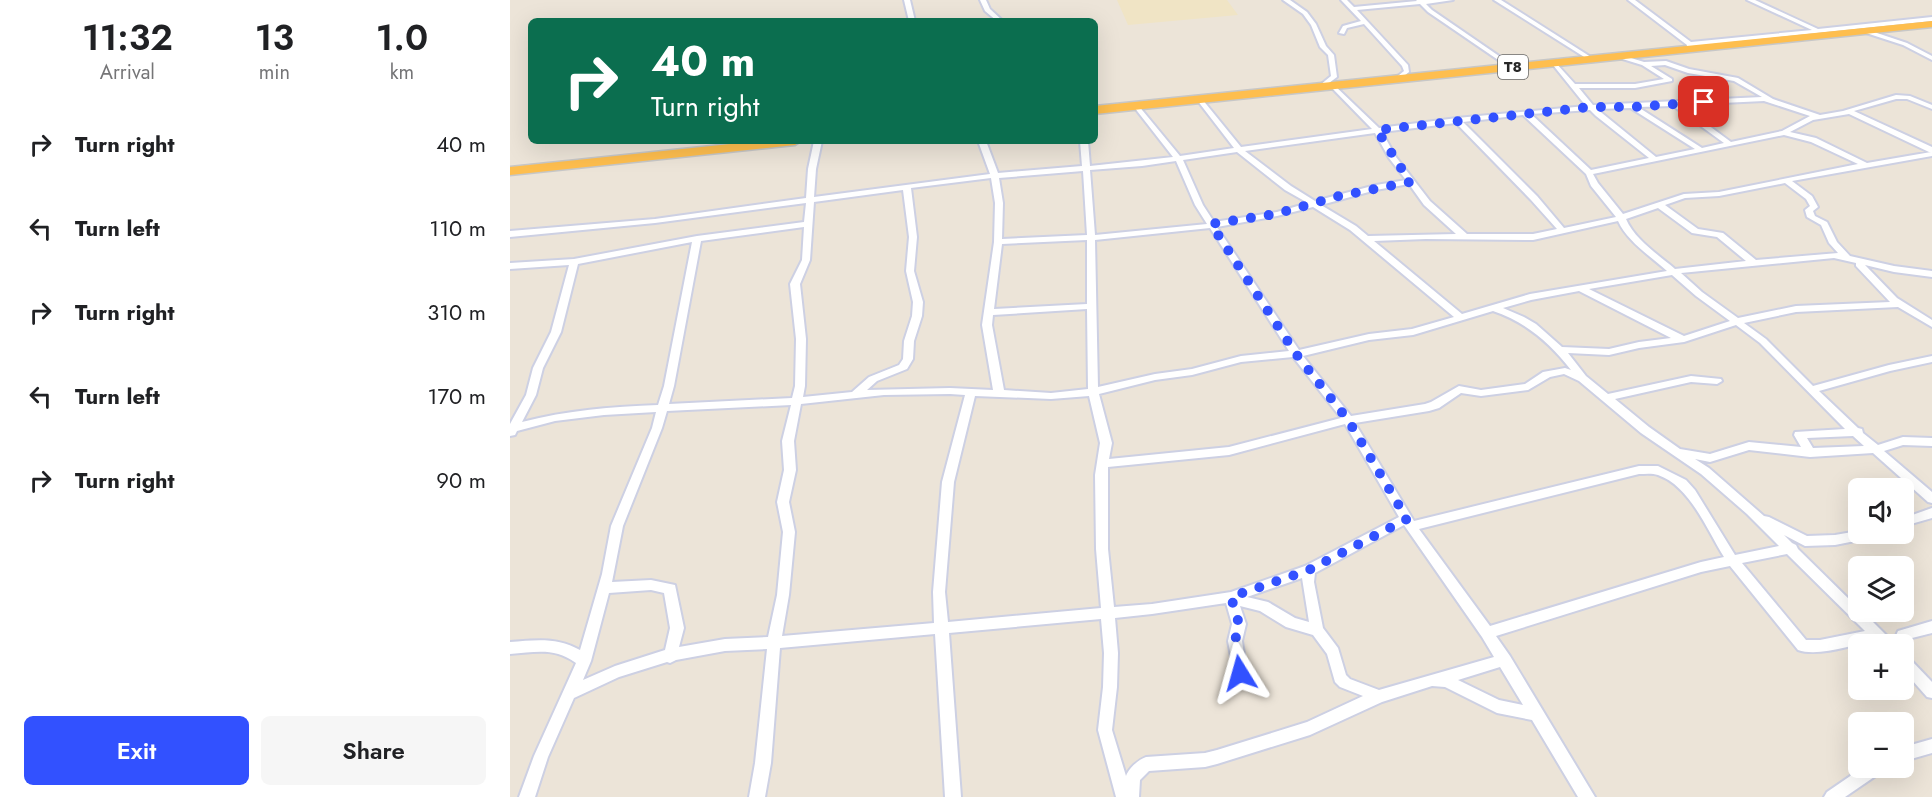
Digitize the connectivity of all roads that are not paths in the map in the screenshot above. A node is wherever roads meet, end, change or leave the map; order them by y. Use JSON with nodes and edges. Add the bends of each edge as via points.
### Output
{"nodes":[{"id":1,"x":907,"y":0,"type":"edge"},
{"id":2,"x":983,"y":0,"type":"edge"},
{"id":3,"x":1286,"y":0,"type":"edge"},
{"id":4,"x":1344,"y":0,"type":"edge"},
{"id":5,"x":1450,"y":0,"type":"edge"},
{"id":6,"x":1497,"y":0,"type":"edge"},
{"id":7,"x":1631,"y":0,"type":"edge"},
{"id":8,"x":1750,"y":0,"type":"edge"},
{"id":9,"x":1420,"y":2,"type":"edge"},
{"id":10,"x":1352,"y":9,"type":"junction"},
{"id":11,"x":911,"y":18,"type":"edge"},
{"id":12,"x":996,"y":18,"type":"edge"},
{"id":13,"x":1932,"y":18,"type":"edge"},
{"id":14,"x":1366,"y":22,"type":"junction"},
{"id":15,"x":1932,"y":24,"type":"edge"},
{"id":16,"x":1818,"y":30,"type":"junction"},
{"id":17,"x":1865,"y":31,"type":"junction"},
{"id":18,"x":1342,"y":33,"type":"dead end"},
{"id":19,"x":1690,"y":46,"type":"junction"},
{"id":20,"x":1618,"y":56,"type":"junction"},
{"id":21,"x":1932,"y":58,"type":"edge"},
{"id":22,"x":1591,"y":59,"type":"junction"},
{"id":23,"x":1555,"y":64,"type":"junction"},
{"id":24,"x":1644,"y":64,"type":"junction"},
{"id":25,"x":1512,"y":67,"type":"junction"},
{"id":26,"x":1396,"y":80,"type":"junction"},
{"id":27,"x":1333,"y":86,"type":"junction"},
{"id":28,"x":1574,"y":86,"type":"junction"},
{"id":29,"x":1320,"y":88,"type":"junction"},
{"id":30,"x":1200,"y":100,"type":"junction"},
{"id":31,"x":1770,"y":100,"type":"junction"},
{"id":32,"x":1675,"y":104,"type":"junction"},
{"id":33,"x":1136,"y":106,"type":"junction"},
{"id":34,"x":1590,"y":107,"type":"junction"},
{"id":35,"x":1633,"y":107,"type":"junction"},
{"id":36,"x":1932,"y":108,"type":"edge"},
{"id":37,"x":1098,"y":110,"type":"edge"},
{"id":38,"x":1845,"y":111,"type":"junction"},
{"id":39,"x":1524,"y":113,"type":"junction"},
{"id":40,"x":1817,"y":116,"type":"junction"},
{"id":41,"x":1457,"y":120,"type":"junction"},
{"id":42,"x":1377,"y":130,"type":"junction"},
{"id":43,"x":1784,"y":133,"type":"junction"},
{"id":44,"x":1728,"y":143,"type":"junction"},
{"id":45,"x":766,"y":144,"type":"edge"},
{"id":46,"x":817,"y":144,"type":"edge"},
{"id":47,"x":983,"y":144,"type":"edge"},
{"id":48,"x":1084,"y":144,"type":"edge"},
{"id":49,"x":1699,"y":148,"type":"junction"},
{"id":50,"x":1240,"y":151,"type":"junction"},
{"id":51,"x":1932,"y":152,"type":"edge"},
{"id":52,"x":1178,"y":158,"type":"junction"},
{"id":53,"x":1653,"y":158,"type":"junction"},
{"id":54,"x":1866,"y":165,"type":"junction"},
{"id":55,"x":1085,"y":169,"type":"junction"},
{"id":56,"x":510,"y":171,"type":"edge"},
{"id":57,"x":1589,"y":173,"type":"junction"},
{"id":58,"x":995,"y":176,"type":"junction"},
{"id":59,"x":1788,"y":181,"type":"junction"},
{"id":60,"x":1410,"y":182,"type":"junction"},
{"id":61,"x":907,"y":187,"type":"junction"},
{"id":62,"x":811,"y":198,"type":"junction"},
{"id":63,"x":1316,"y":203,"type":"junction"},
{"id":64,"x":1660,"y":206,"type":"junction"},
{"id":65,"x":1622,"y":218,"type":"junction"},
{"id":66,"x":807,"y":224,"type":"junction"},
{"id":67,"x":1211,"y":224,"type":"junction"},
{"id":68,"x":1563,"y":230,"type":"junction"},
{"id":69,"x":510,"y":234,"type":"edge"},
{"id":70,"x":1464,"y":236,"type":"junction"},
{"id":71,"x":1090,"y":238,"type":"junction"},
{"id":72,"x":697,"y":239,"type":"junction"},
{"id":73,"x":1368,"y":239,"type":"junction"},
{"id":74,"x":998,"y":242,"type":"junction"},
{"id":75,"x":1850,"y":258,"type":"junction"},
{"id":76,"x":574,"y":262,"type":"junction"},
{"id":77,"x":1754,"y":262,"type":"junction"},
{"id":78,"x":510,"y":266,"type":"edge"},
{"id":79,"x":1902,"y":271,"type":"junction"},
{"id":80,"x":1674,"y":272,"type":"junction"},
{"id":81,"x":1932,"y":274,"type":"edge"},
{"id":82,"x":1932,"y":283,"type":"edge"},
{"id":83,"x":1579,"y":288,"type":"junction"},
{"id":84,"x":1900,"y":304,"type":"junction"},
{"id":85,"x":1094,"y":306,"type":"junction"},
{"id":86,"x":1491,"y":308,"type":"junction"},
{"id":87,"x":989,"y":312,"type":"junction"},
{"id":88,"x":1460,"y":317,"type":"junction"},
{"id":89,"x":1739,"y":322,"type":"junction"},
{"id":90,"x":1932,"y":324,"type":"edge"},
{"id":91,"x":1682,"y":340,"type":"junction"},
{"id":92,"x":1562,"y":350,"type":"junction"},
{"id":93,"x":1296,"y":354,"type":"junction"},
{"id":94,"x":1932,"y":359,"type":"edge"},
{"id":95,"x":1583,"y":379,"type":"junction"},
{"id":96,"x":1717,"y":381,"type":"dead end"},
{"id":97,"x":1811,"y":390,"type":"junction"},
{"id":98,"x":970,"y":392,"type":"junction"},
{"id":99,"x":1094,"y":392,"type":"junction"},
{"id":100,"x":856,"y":394,"type":"junction"},
{"id":101,"x":1000,"y":394,"type":"junction"},
{"id":102,"x":1605,"y":398,"type":"junction"},
{"id":103,"x":796,"y":400,"type":"junction"},
{"id":104,"x":663,"y":408,"type":"junction"},
{"id":105,"x":1348,"y":420,"type":"junction"},
{"id":106,"x":511,"y":431,"type":"edge"},
{"id":107,"x":1858,"y":432,"type":"junction"},
{"id":108,"x":1932,"y":442,"type":"edge"},
{"id":109,"x":1878,"y":449,"type":"junction"},
{"id":110,"x":1677,"y":451,"type":"junction"},
{"id":111,"x":1810,"y":453,"type":"junction"},
{"id":112,"x":1102,"y":464,"type":"junction"},
{"id":113,"x":1932,"y":500,"type":"edge"},
{"id":114,"x":1932,"y":513,"type":"edge"},
{"id":115,"x":1757,"y":516,"type":"junction"},
{"id":116,"x":1914,"y":519,"type":"edge"},
{"id":117,"x":1409,"y":522,"type":"junction"},
{"id":118,"x":1848,"y":537,"type":"edge"},
{"id":119,"x":1792,"y":548,"type":"junction"},
{"id":120,"x":1732,"y":560,"type":"junction"},
{"id":121,"x":1309,"y":570,"type":"junction"},
{"id":122,"x":604,"y":588,"type":"junction"},
{"id":123,"x":1231,"y":598,"type":"junction"},
{"id":124,"x":1108,"y":611,"type":"junction"},
{"id":125,"x":1932,"y":627,"type":"edge"},
{"id":126,"x":942,"y":628,"type":"junction"},
{"id":127,"x":1317,"y":630,"type":"junction"},
{"id":128,"x":1487,"y":633,"type":"junction"},
{"id":129,"x":1877,"y":634,"type":"edge"},
{"id":130,"x":1907,"y":634,"type":"edge"},
{"id":131,"x":1848,"y":640,"type":"edge"},
{"id":132,"x":774,"y":643,"type":"junction"},
{"id":133,"x":510,"y":648,"type":"edge"},
{"id":134,"x":670,"y":657,"type":"junction"},
{"id":135,"x":1504,"y":660,"type":"junction"},
{"id":136,"x":584,"y":661,"type":"junction"},
{"id":137,"x":1240,"y":673,"type":"dead end"},
{"id":138,"x":1914,"y":673,"type":"edge"},
{"id":139,"x":1436,"y":679,"type":"junction"},
{"id":140,"x":1932,"y":692,"type":"edge"},
{"id":141,"x":571,"y":693,"type":"junction"},
{"id":142,"x":1379,"y":696,"type":"junction"},
{"id":143,"x":1538,"y":715,"type":"junction"},
{"id":144,"x":1932,"y":746,"type":"edge"},
{"id":145,"x":1914,"y":751,"type":"edge"},
{"id":146,"x":1860,"y":778,"type":"edge"},
{"id":147,"x":527,"y":797,"type":"edge"},
{"id":148,"x":757,"y":797,"type":"edge"},
{"id":149,"x":953,"y":797,"type":"edge"},
{"id":150,"x":1124,"y":797,"type":"edge"},
{"id":151,"x":1131,"y":797,"type":"edge"},
{"id":152,"x":1587,"y":797,"type":"edge"},
{"id":153,"x":1832,"y":797,"type":"edge"}],
"edges":[{"from":1,"to":11,"type":"street"},
{"from":2,"to":12,"type":"street"},
{"from":3,"to":29,"type":"street","via":[[1308,16],[1331,55],[1334,77]]},
{"from":4,"to":10,"type":"street"},
{"from":5,"to":9,"type":"street"},
{"from":6,"to":22,"type":"street"},
{"from":7,"to":19,"type":"street"},
{"from":8,"to":16,"type":"street"},
{"from":9,"to":10,"type":"street"},
{"from":9,"to":25,"type":"street"},
{"from":10,"to":14,"type":"street"},
{"from":13,"to":16,"type":"street"},
{"from":14,"to":18,"type":"street","via":[[1345,27]]},
{"from":14,"to":26,"type":"street","via":[[1407,69]]},
{"from":15,"to":17,"type":"highway","number":"T8"},
{"from":16,"to":19,"type":"street"},
{"from":17,"to":19,"type":"highway","number":"T8"},
{"from":17,"to":21,"type":"street"},
{"from":19,"to":20,"type":"highway","number":"T8"},
{"from":20,"to":22,"type":"highway","number":"T8"},
{"from":20,"to":24,"type":"street"},
{"from":22,"to":23,"type":"highway","number":"T8"},
{"from":23,"to":25,"type":"highway","number":"T8"},
{"from":23,"to":28,"type":"street"},
{"from":24,"to":28,"type":"street","via":[[1670,80],[1635,86]]},
{"from":24,"to":31,"type":"street","via":[[1666,63],[1736,79]]},
{"from":25,"to":26,"type":"highway","number":"T8"},
{"from":26,"to":27,"type":"highway","number":"T8"},
{"from":27,"to":29,"type":"highway","number":"T8"},
{"from":27,"to":42,"type":"street"},
{"from":28,"to":34,"type":"street"},
{"from":29,"to":30,"type":"highway","number":"T8"},
{"from":30,"to":33,"type":"highway","number":"T8"},
{"from":30,"to":50,"type":"street"},
{"from":31,"to":32,"type":"street"},
{"from":31,"to":40,"type":"street"},
{"from":32,"to":35,"type":"street"},
{"from":32,"to":44,"type":"street"},
{"from":33,"to":37,"type":"highway","number":"T8"},
{"from":33,"to":52,"type":"street"},
{"from":34,"to":35,"type":"street"},
{"from":34,"to":39,"type":"street"},
{"from":34,"to":53,"type":"street"},
{"from":35,"to":49,"type":"street"},
{"from":36,"to":38,"type":"street","via":[[1896,97]]},
{"from":38,"to":40,"type":"street"},
{"from":38,"to":51,"type":"street"},
{"from":39,"to":41,"type":"street"},
{"from":39,"to":57,"type":"street"},
{"from":40,"to":43,"type":"street"},
{"from":41,"to":42,"type":"street"},
{"from":41,"to":68,"type":"street"},
{"from":42,"to":50,"type":"street"},
{"from":42,"to":60,"type":"street"},
{"from":43,"to":44,"type":"street"},
{"from":43,"to":54,"type":"street","via":[[1814,140]]},
{"from":44,"to":49,"type":"street"},
{"from":45,"to":56,"type":"highway"},
{"from":46,"to":62,"type":"street"},
{"from":47,"to":58,"type":"street"},
{"from":48,"to":55,"type":"street"},
{"from":49,"to":53,"type":"street"},
{"from":50,"to":52,"type":"street"},
{"from":50,"to":63,"type":"street","via":[[1288,188]]},
{"from":51,"to":54,"type":"street"},
{"from":52,"to":55,"type":"street"},
{"from":52,"to":67,"type":"street"},
{"from":53,"to":57,"type":"street"},
{"from":54,"to":59,"type":"street"},
{"from":55,"to":58,"type":"street"},
{"from":55,"to":71,"type":"street"},
{"from":57,"to":65,"type":"street"},
{"from":58,"to":61,"type":"street"},
{"from":58,"to":74,"type":"street"},
{"from":59,"to":64,"type":"street","via":[[1719,194],[1684,196]]},
{"from":59,"to":75,"type":"street","via":[[1809,198],[1814,207],[1809,210],[1811,217],[1824,224],[1833,243]]},
{"from":60,"to":63,"type":"street"},
{"from":60,"to":70,"type":"street"},
{"from":61,"to":62,"type":"street"},
{"from":61,"to":100,"type":"street","via":[[913,237],[910,271],[918,302],[908,359],[903,367],[873,379]]},
{"from":62,"to":66,"type":"street"},
{"from":62,"to":69,"type":"street","via":[[654,221]]},
{"from":63,"to":67,"type":"street"},
{"from":63,"to":73,"type":"street"},
{"from":64,"to":65,"type":"street"},
{"from":64,"to":77,"type":"street","via":[[1695,231],[1720,235]]},
{"from":65,"to":68,"type":"street"},
{"from":65,"to":80,"type":"street","via":[[1629,231]]},
{"from":66,"to":72,"type":"street"},
{"from":66,"to":103,"type":"street","via":[[806,260],[795,284],[801,334]]},
{"from":67,"to":71,"type":"street"},
{"from":67,"to":93,"type":"street"},
{"from":68,"to":70,"type":"street","via":[[1521,238]]},
{"from":70,"to":73,"type":"street"},
{"from":71,"to":74,"type":"street"},
{"from":71,"to":85,"type":"street"},
{"from":72,"to":76,"type":"street"},
{"from":72,"to":104,"type":"street"},
{"from":73,"to":88,"type":"street"},
{"from":74,"to":87,"type":"street"},
{"from":75,"to":77,"type":"street"},
{"from":75,"to":79,"type":"street"},
{"from":75,"to":84,"type":"street"},
{"from":76,"to":78,"type":"street"},
{"from":76,"to":106,"type":"street","via":[[556,333],[538,368],[531,395]]},
{"from":77,"to":80,"type":"street"},
{"from":79,"to":81,"type":"street"},
{"from":79,"to":82,"type":"street"},
{"from":80,"to":83,"type":"street"},
{"from":80,"to":89,"type":"street"},
{"from":83,"to":86,"type":"street"},
{"from":83,"to":91,"type":"street"},
{"from":84,"to":89,"type":"street","via":[[1796,309]]},
{"from":84,"to":90,"type":"street"},
{"from":85,"to":87,"type":"street"},
{"from":85,"to":99,"type":"street"},
{"from":86,"to":88,"type":"street"},
{"from":86,"to":92,"type":"street","via":[[1530,323]]},
{"from":87,"to":101,"type":"street","via":[[987,325]]},
{"from":88,"to":93,"type":"street","via":[[1413,332]]},
{"from":89,"to":91,"type":"street"},
{"from":89,"to":97,"type":"street"},
{"from":91,"to":92,"type":"street","via":[[1597,354]]},
{"from":92,"to":95,"type":"street"},
{"from":93,"to":99,"type":"street","via":[[1241,359]]},
{"from":93,"to":105,"type":"street"},
{"from":94,"to":97,"type":"street"},
{"from":95,"to":102,"type":"street"},
{"from":95,"to":105,"type":"street","via":[[1565,372],[1547,374],[1528,387],[1481,393],[1459,389],[1425,408]]},
{"from":96,"to":102,"type":"street","via":[[1691,379]]},
{"from":97,"to":107,"type":"street"},
{"from":98,"to":100,"type":"street"},
{"from":98,"to":101,"type":"street"},
{"from":98,"to":126,"type":"street","via":[[946,498],[939,592]]},
{"from":99,"to":101,"type":"street","via":[[1051,396]]},
{"from":99,"to":112,"type":"street","via":[[1106,443]]},
{"from":100,"to":103,"type":"street"},
{"from":102,"to":110,"type":"street"},
{"from":103,"to":104,"type":"street"},
{"from":103,"to":132,"type":"street","via":[[788,441],[789,479],[783,502],[789,532]]},
{"from":104,"to":106,"type":"street","via":[[577,414]]},
{"from":104,"to":122,"type":"street","via":[[652,445],[617,526]]},
{"from":105,"to":112,"type":"street","via":[[1228,451]]},
{"from":105,"to":117,"type":"street"},
{"from":107,"to":109,"type":"street"},
{"from":107,"to":111,"type":"street","via":[[1799,435]]},
{"from":108,"to":109,"type":"street","via":[[1903,441]]},
{"from":109,"to":111,"type":"street"},
{"from":109,"to":113,"type":"street"},
{"from":110,"to":111,"type":"street","via":[[1708,458],[1744,446]]},
{"from":110,"to":115,"type":"street"},
{"from":112,"to":124,"type":"street","via":[[1102,549]]},
{"from":114,"to":116,"type":"street"},
{"from":115,"to":118,"type":"street","via":[[1805,542]]},
{"from":115,"to":119,"type":"street"},
{"from":117,"to":120,"type":"street","via":[[1651,469],[1670,475],[1691,493]]},
{"from":117,"to":121,"type":"street"},
{"from":117,"to":128,"type":"street"},
{"from":119,"to":120,"type":"street"},
{"from":119,"to":129,"type":"street"},
{"from":120,"to":128,"type":"street"},
{"from":120,"to":131,"type":"street","via":[[1803,646]]},
{"from":121,"to":123,"type":"street"},
{"from":121,"to":127,"type":"street"},
{"from":122,"to":134,"type":"street","via":[[651,585],[670,589],[677,628]]},
{"from":122,"to":136,"type":"street"},
{"from":123,"to":124,"type":"street"},
{"from":123,"to":127,"type":"street","via":[[1263,606],[1291,623]]},
{"from":123,"to":137,"type":"street","via":[[1239,624],[1235,641]]},
{"from":124,"to":126,"type":"street"},
{"from":124,"to":150,"type":"street","via":[[1110,687],[1105,730]]},
{"from":125,"to":130,"type":"street"},
{"from":126,"to":132,"type":"street"},
{"from":126,"to":149,"type":"street"},
{"from":127,"to":142,"type":"street","via":[[1333,652],[1342,681]]},
{"from":128,"to":135,"type":"street"},
{"from":132,"to":134,"type":"street","via":[[734,643]]},
{"from":132,"to":148,"type":"street"},
{"from":133,"to":136,"type":"street","via":[[561,646]]},
{"from":134,"to":141,"type":"street","via":[[611,672]]},
{"from":135,"to":139,"type":"street"},
{"from":135,"to":143,"type":"street"},
{"from":136,"to":141,"type":"street"},
{"from":138,"to":140,"type":"street"},
{"from":139,"to":142,"type":"street"},
{"from":139,"to":143,"type":"street","via":[[1497,706]]},
{"from":141,"to":147,"type":"street","via":[[541,756]]},
{"from":142,"to":151,"type":"street","via":[[1310,728],[1217,757],[1146,764],[1134,777]]},
{"from":143,"to":152,"type":"street"},
{"from":144,"to":145,"type":"street"},
{"from":146,"to":153,"type":"street"}]}
